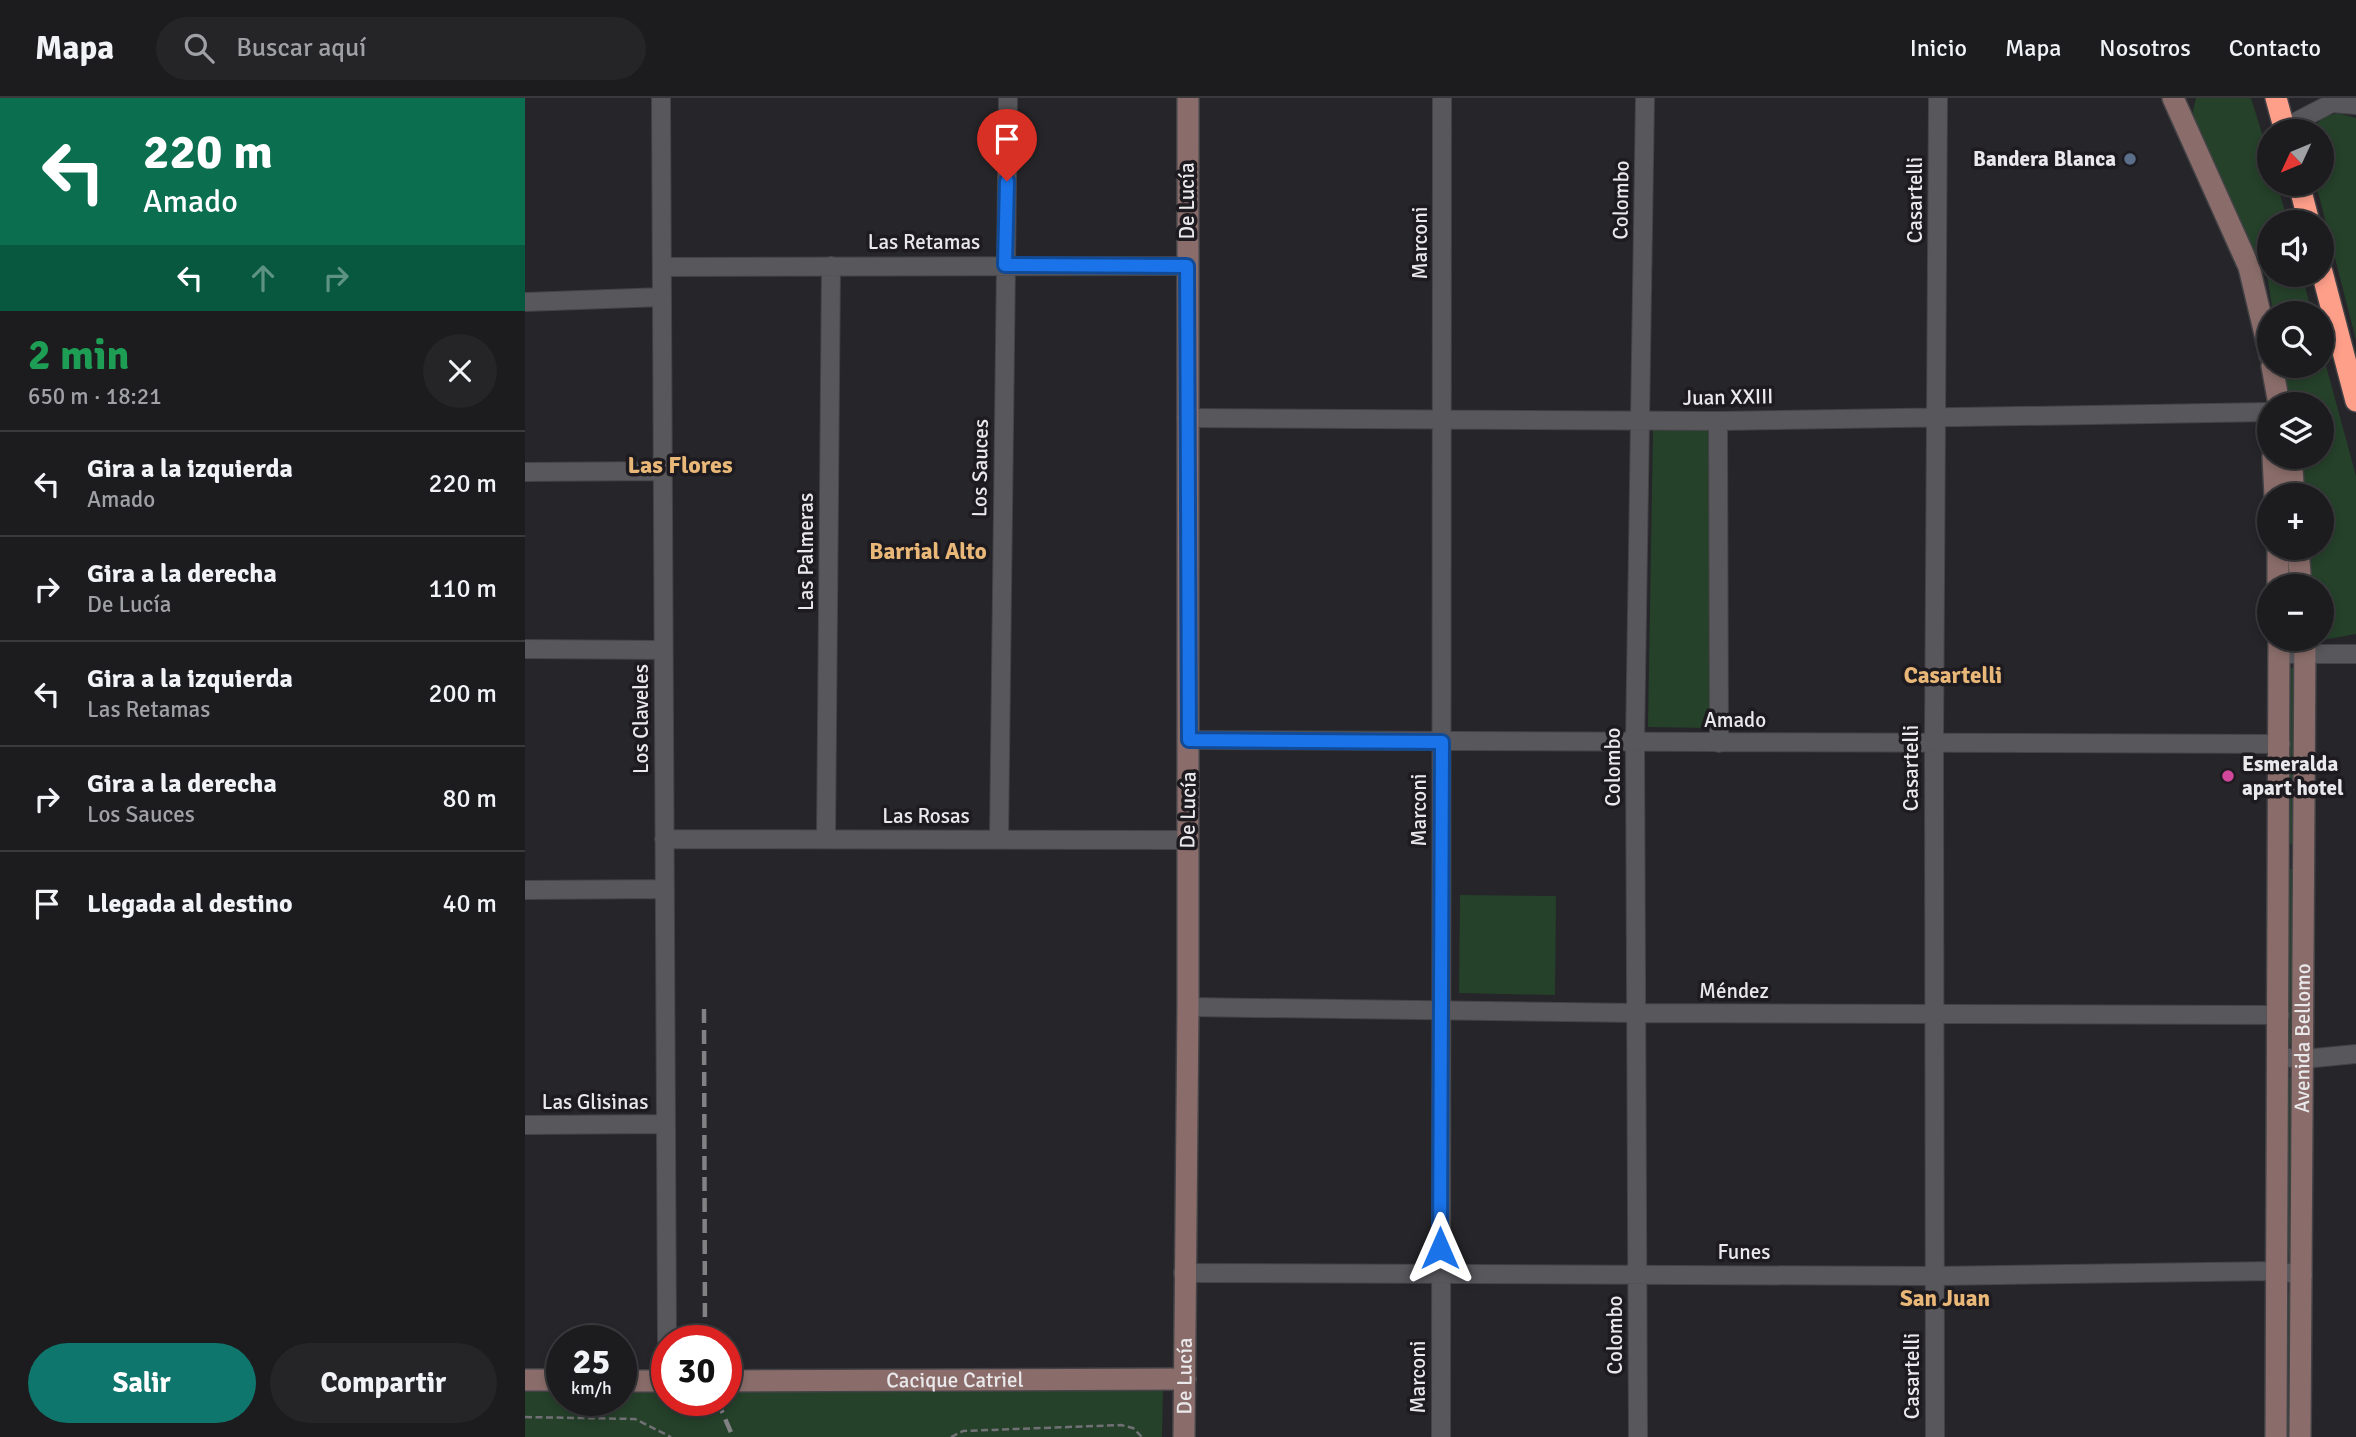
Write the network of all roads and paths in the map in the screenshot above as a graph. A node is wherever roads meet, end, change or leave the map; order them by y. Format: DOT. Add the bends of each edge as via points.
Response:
graph roads {
  1 [pos="661,98"];
  2 [pos="1008,98"];
  3 [pos="1188,98"];
  4 [pos="1442,98"];
  5 [pos="1645,98"];
  6 [pos="1938,98"];
  7 [pos="2173,98"];
  8 [pos="2276,98"];
  9 [pos="2356,105"];
  10 [pos="2282,119"];
  11 [pos="2304,119"];
  12 [pos="1005,265"];
  13 [pos="831,266"];
  14 [pos="1187,266"];
  15 [pos="662,267"];
  16 [pos="2326,287"];
  17 [pos="662,297"];
  18 [pos="2257,301"];
  19 [pos="525,302"];
  20 [pos="2356,401"];
  21 [pos="2257,412"];
  22 [pos="1936,415"];
  23 [pos="1186,418"];
  24 [pos="1443,419"];
  25 [pos="1639,421"];
  26 [pos="1718,421"];
  27 [pos="663,471"];
  28 [pos="525,472"];
  29 [pos="525,649"];
  30 [pos="663,650"];
  31 [pos="2279,651"];
  32 [pos="2306,651"];
  33 [pos="2334,651"];
  34 [pos="2356,654"];
  35 [pos="1189,740"];
  36 [pos="1442,742"];
  37 [pos="1934,742"];
  38 [pos="1635,743"];
  39 [pos="1720,743"];
  40 [pos="2281,744"];
  41 [pos="664,839"];
  42 [pos="826,839"];
  43 [pos="999,839"];
  44 [pos="1187,840"];
  45 [pos="2281,859"];
  46 [pos="2305,860"];
  47 [pos="665,889"];
  48 [pos="525,890"];
  49 [pos="1188,1007"];
  50 [pos="1442,1010"];
  51 [pos="1635,1013"];
  52 [pos="1935,1014"];
  53 [pos="2280,1014"];
  54 [pos="2356,1054"];
  55 [pos="2279,1057"];
  56 [pos="2304,1059"];
  57 [pos="666,1124"];
  58 [pos="525,1125"];
  59 [pos="2276,1271"];
  60 [pos="1183,1273"];
  61 [pos="1440,1274"];
  62 [pos="1637,1274"];
  63 [pos="2303,1275"];
  64 [pos="1936,1276"];
  65 [pos="667,1325"];
  66 [pos="1185,1379"];
  67 [pos="525,1380"];
  68 [pos="546,1380"];
  69 [pos="742,1381"];
  70 [pos="525,1417"];
  71 [pos="671,1437"];
  72 [pos="951,1437"];
  73 [pos="1142,1437"];
  74 [pos="1184,1437"];
  75 [pos="1441,1437"];
  76 [pos="1638,1437"];
  77 [pos="1935,1437"];
  78 [pos="2276,1437"];
  79 [pos="2300,1437"];
  1 -- 15 [label="street, Los Claveles"];
  2 -- 12 [label="street, Los Sauces"];
  3 -- 14 [label="street, De Lucía"];
  4 -- 24 [label="street, Marconi"];
  5 -- 25 [label="street, Colombo"];
  6 -- 22 [label="street, Casartelli"];
  7 -- 18 [label="street" via="2249,267"];
  8 -- 10 [label="highway"];
  9 -- 11 [label="street" via="2332,103"];
  12 -- 13 [label="street, Las Retamas"];
  12 -- 14 [label="street, Las Retamas"];
  12 -- 43 [label="street, Los Sauces"];
  13 -- 15 [label="street, Las Retamas"];
  13 -- 42 [label="street, Las Palmeras"];
  14 -- 23 [label="street, De Lucía"];
  15 -- 17 [label="street, Los Claveles"];
  16 -- 20 [label="highway"];
  17 -- 19 [label="street"];
  17 -- 27 [label="street, Los Claveles"];
  21 -- 22 [label="street, Juan XXIII"];
  22 -- 26 [label="street, Juan XXIII"];
  22 -- 37 [label="street, Casartelli"];
  23 -- 24 [label="street, Juan XXIII"];
  23 -- 35 [label="street, De Lucía"];
  24 -- 25 [label="street, Juan XXIII"];
  24 -- 36 [label="street, Marconi"];
  25 -- 26 [label="street, Juan XXIII"];
  25 -- 38 [label="street, Colombo"];
  26 -- 39 [label="street"];
  27 -- 28 [label="street"];
  27 -- 30 [label="street, Los Claveles"];
  29 -- 30 [label="street"];
  30 -- 41 [label="street, Los Claveles"];
  31 -- 40 [label="street, Avenida Bellomo"];
  32 -- 46 [label="street, Avenida Bellomo"];
  33 -- 34 [label="street"];
  35 -- 36 [label="street, Amado"];
  35 -- 44 [label="street, De Lucía"];
  36 -- 38 [label="street, Amado"];
  36 -- 50 [label="street, Marconi"];
  37 -- 39 [label="street, Amado"];
  37 -- 40 [label="street, Amado"];
  37 -- 52 [label="street, Casartelli"];
  38 -- 39 [label="street, Amado"];
  38 -- 51 [label="street, Colombo"];
  40 -- 45 [label="street, Avenida Bellomo"];
  41 -- 42 [label="street, Las Rosas"];
  41 -- 47 [label="street, Los Claveles"];
  42 -- 43 [label="street, Las Rosas"];
  43 -- 44 [label="street, Las Rosas"];
  44 -- 49 [label="street, De Lucía"];
  45 -- 46 [label="street"];
  45 -- 53 [label="street, Avenida Bellomo"];
  46 -- 56 [label="street, Avenida Bellomo"];
  47 -- 48 [label="street"];
  47 -- 57 [label="street, Los Claveles"];
  49 -- 50 [label="street, Méndez"];
  49 -- 60 [label="street, De Lucía"];
  50 -- 51 [label="street, Méndez"];
  50 -- 61 [label="street, Marconi"];
  51 -- 52 [label="street, Méndez"];
  51 -- 62 [label="street, Colombo"];
  52 -- 53 [label="street, Méndez"];
  52 -- 64 [label="street, Casartelli"];
  53 -- 55 [label="street, Avenida Bellomo"];
  54 -- 56 [label="street"];
  55 -- 56 [label="street"];
  55 -- 59 [label="street, Avenida Bellomo"];
  56 -- 63 [label="street, Avenida Bellomo"];
  57 -- 58 [label="street, Las Glisinas"];
  57 -- 65 [label="street, Los Claveles"];
  59 -- 63 [label="street, Funes"];
  59 -- 64 [label="street, Funes"];
  59 -- 78 [label="street, Avenida Bellomo"];
  60 -- 61 [label="street, Funes"];
  60 -- 66 [label="street, De Lucía"];
  61 -- 62 [label="street, Funes"];
  61 -- 75 [label="street, Marconi"];
  62 -- 64 [label="street, Funes"];
  62 -- 76 [label="street, Colombo"];
  63 -- 79 [label="street, Avenida Bellomo"];
  64 -- 77 [label="street, Casartelli"];
  66 -- 69 [label="street, Cacique Catriel"];
  66 -- 74 [label="street, De Lucía"];
  67 -- 68 [label="street"];
  70 -- 71 [label="path" via="635,1419"];
  72 -- 73 [label="path" via="963,1431 1121,1425"];
}
